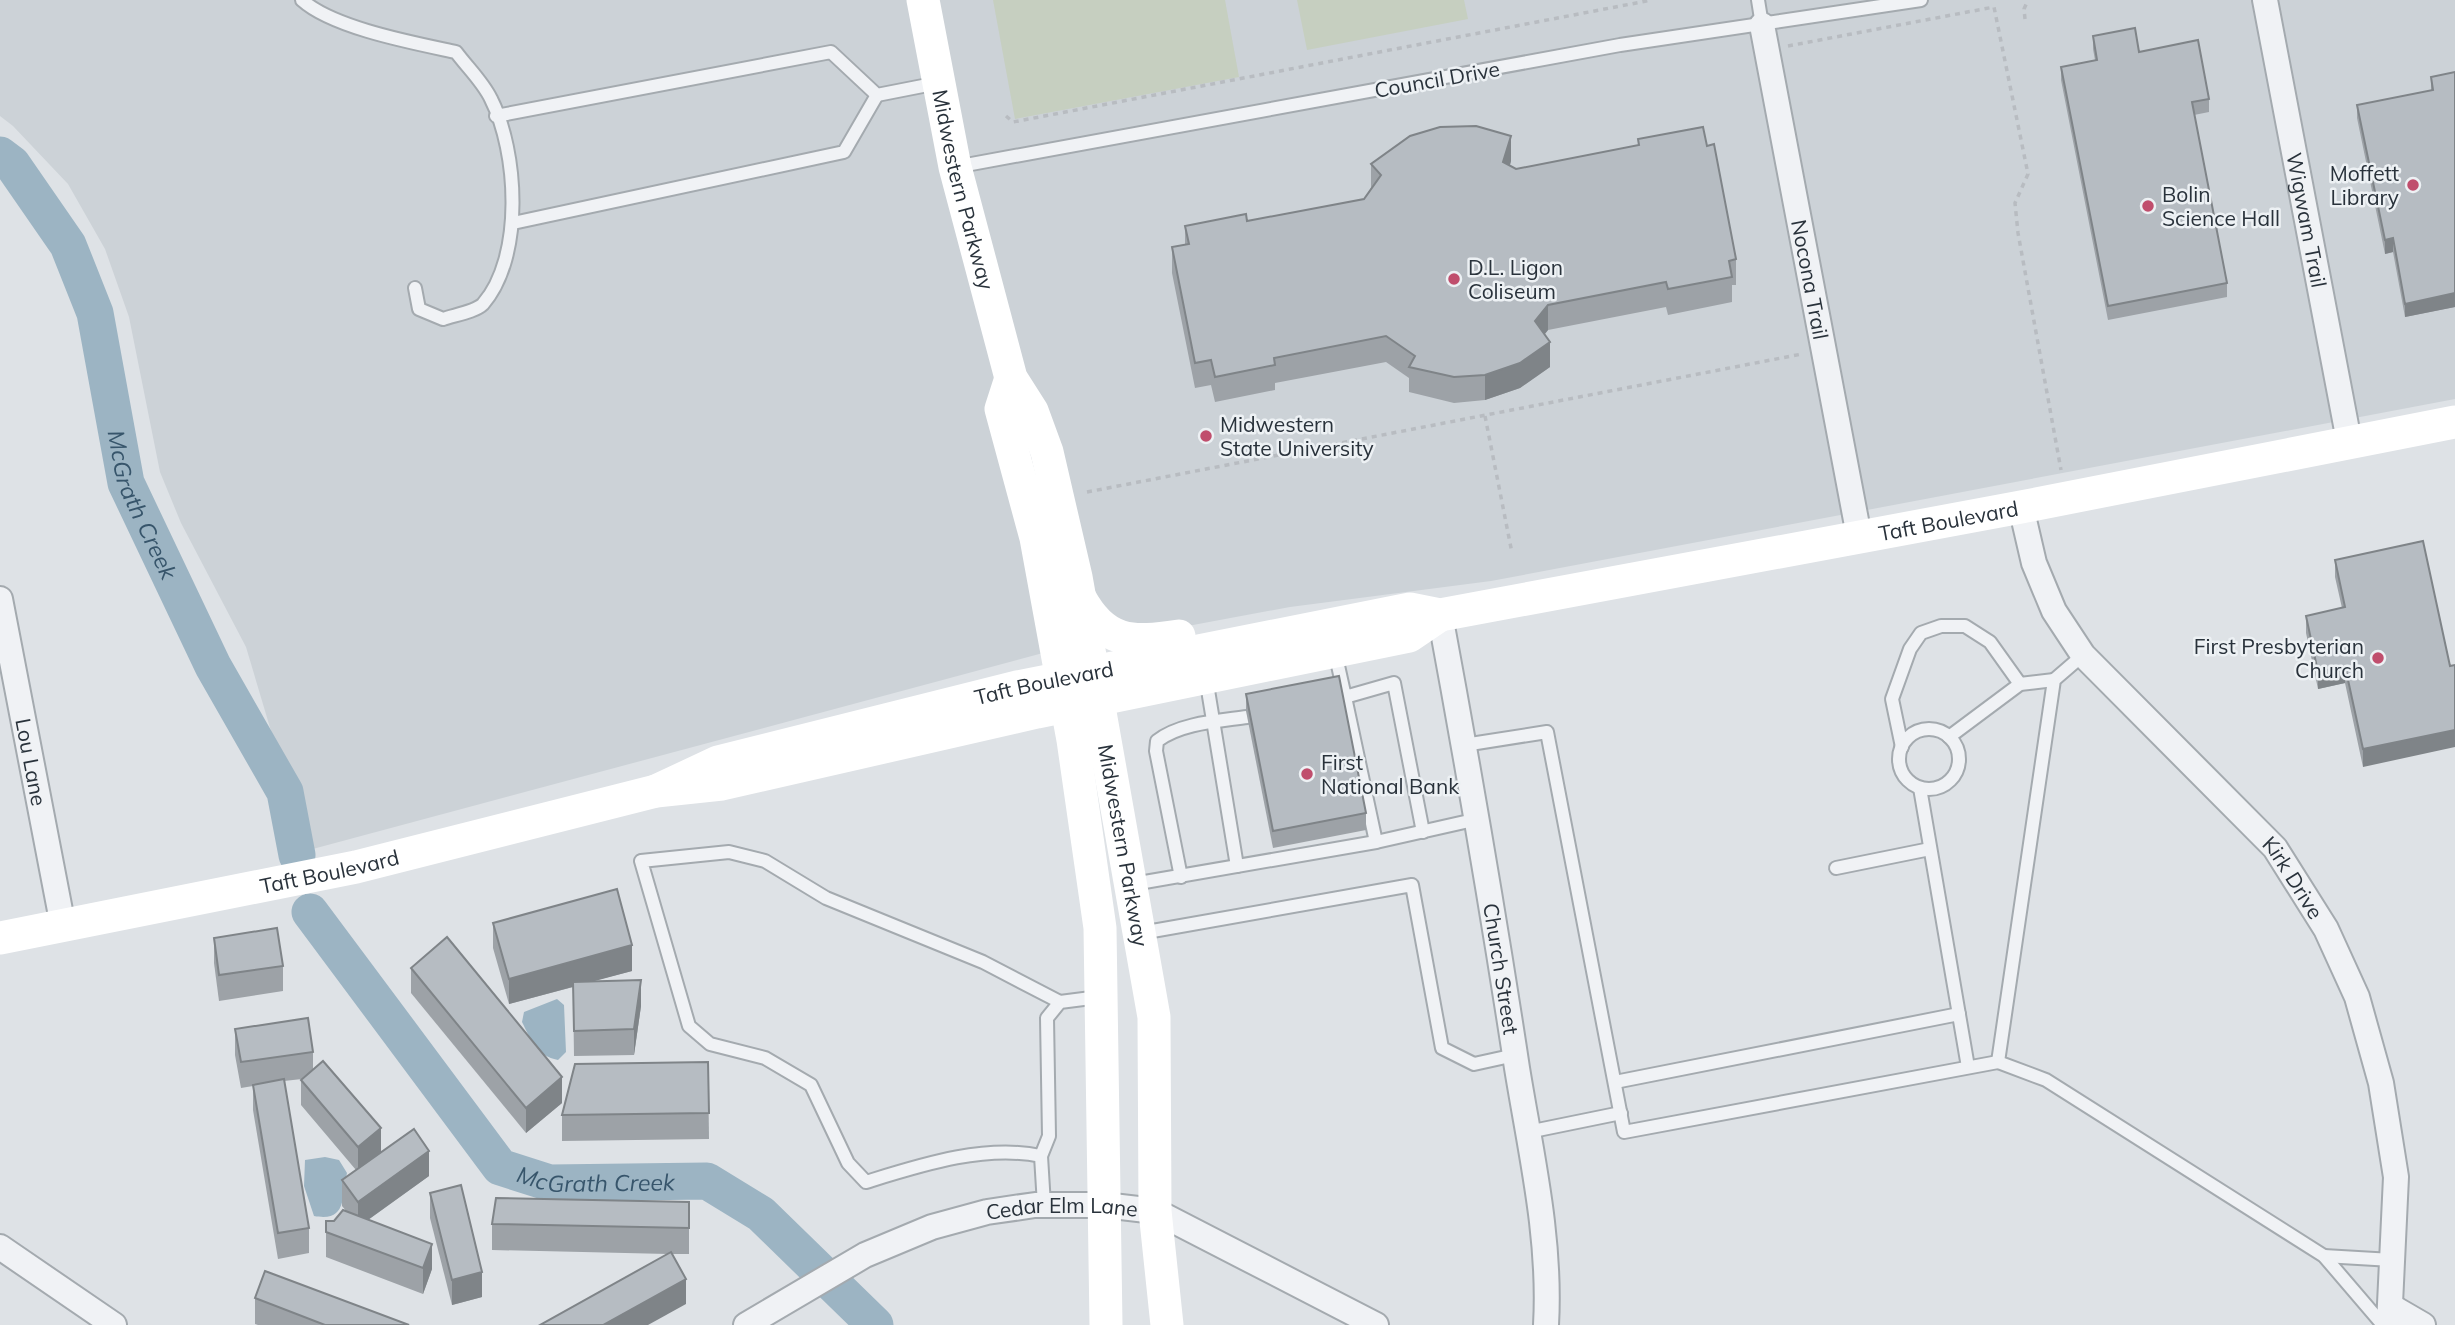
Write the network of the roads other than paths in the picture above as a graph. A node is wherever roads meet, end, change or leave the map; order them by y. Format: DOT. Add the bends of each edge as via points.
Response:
graph roads {
  1 [pos="302,0"];
  2 [pos="923,0"];
  3 [pos="1758,0"];
  4 [pos="1921,0"];
  5 [pos="2265,0"];
  6 [pos="1762,25"];
  7 [pos="938,83"];
  8 [pos="877,95"];
  9 [pos="496,116"];
  10 [pos="955,167"];
  11 [pos="513,223"];
  12 [pos="415,288"];
  13 [pos="1011,378"];
  14 [pos="2455,422"];
  15 [pos="2349,441"];
  16 [pos="2021,507"];
  17 [pos="1859,536"];
  18 [pos="1080,597"];
  19 [pos="0,599"];
  20 [pos="1376,615"];
  21 [pos="1440,615"];
  22 [pos="1335,652"];
  23 [pos="2083,655"];
  24 [pos="1206,678"];
  25 [pos="2054,680"];
  26 [pos="2020,684"];
  27 [pos="1080,689"];
  28 [pos="1343,698"];
  29 [pos="1247,717"];
  30 [pos="1213,721"];
  31 [pos="1950,737"];
  32 [pos="1464,745"];
  33 [pos="1902,747"];
  34 [pos="1920,788"];
  35 [pos="1478,819"];
  36 [pos="1423,832"];
  37 [pos="1376,842"];
  38 [pos="1930,849"];
  39 [pos="1237,866"];
  40 [pos="1836,868"];
  41 [pos="1181,877"];
  42 [pos="1130,885"];
  43 [pos="63,926"];
  44 [pos="1138,934"];
  45 [pos="0,938"];
  46 [pos="1101,997"];
  47 [pos="1060,1002"];
  48 [pos="1959,1014"];
  49 [pos="1516,1055"];
  50 [pos="1998,1062"];
  51 [pos="1968,1068"];
  52 [pos="1615,1082"];
  53 [pos="1621,1113"];
  54 [pos="1528,1132"];
  55 [pos="1041,1156"];
  56 [pos="1044,1205"];
  57 [pos="1104,1205"];
  58 [pos="1155,1211"];
  59 [pos="0,1247"];
  60 [pos="2324,1256"];
  61 [pos="2392,1260"];
  62 [pos="2388,1319"];
  63 [pos="114,1325"];
  64 [pos="746,1325"];
  65 [pos="1106,1325"];
  66 [pos="1167,1325"];
  67 [pos="1376,1325"];
  68 [pos="1546,1325"];
  69 [pos="2423,1325"];
  1 -- 9 [label="lane" via="315,11 404,41 456,52 491,99"];
  2 -- 7 [label="street, Midwestern Parkway"];
  3 -- 6 [label="lane"];
  4 -- 6 [label="lane, Council Drive"];
  5 -- 15 [label="street, Wigwam Trail"];
  6 -- 10 [label="lane, Council Drive" via="1620,46"];
  6 -- 17 [label="street, Nocona Trail"];
  7 -- 8 [label="lane"];
  7 -- 10 [label="street, Midwestern Parkway"];
  8 -- 9 [label="lane" via="831,52"];
  8 -- 11 [label="lane" via="844,152"];
  9 -- 11 [label="lane" via="512,169"];
  10 -- 13 [label="street, Midwestern Parkway"];
  11 -- 12 [label="lane" via="498,281 481,306 443,319 419,309"];
  13 -- 18 [label="street, Midwestern Parkway" via="1032,411 1047,452"];
  13 -- 27 [label="street, Midwestern Parkway" via="1001,409"];
  14 -- 15 [label="street, Taft Boulevard"];
  15 -- 16 [label="street, Taft Boulevard"];
  16 -- 17 [label="street, Taft Boulevard"];
  16 -- 23 [label="street, Kirk Drive" via="2054,611"];
  17 -- 21 [label="street, Taft Boulevard"];
  18 -- 20 [label="street" via="1102,628 1139,641"];
  18 -- 27 [label="street, Midwestern Parkway"];
  19 -- 43 [label="street, Lou Lane"];
  20 -- 21 [label="street, Taft Boulevard" via="1410,609"];
  20 -- 27 [label="street, Taft Boulevard"];
  21 -- 22 [label="street, Taft Boulevard" via="1409,636"];
  21 -- 32 [label="street, Church Street"];
  22 -- 24 [label="street, Taft Boulevard"];
  22 -- 28 [label="lane"];
  23 -- 25 [label="lane"];
  23 -- 61 [label="street, Kirk Drive" via="2275,848 2326,929 2357,997 2381,1083 2396,1177"];
  24 -- 27 [label="street, Taft Boulevard"];
  24 -- 30 [label="lane"];
  25 -- 26 [label="lane"];
  25 -- 50 [label="lane"];
  26 -- 31 [label="lane"];
  26 -- 33 [label="lane" via="1990,642 1965,626 1941,626 1921,633 1910,649 1892,699"];
  27 -- 42 [label="street, Midwestern Parkway"];
  27 -- 43 [label="street, Taft Boulevard" via="718,762 656,791 356,867"];
  27 -- 46 [label="street, Midwestern Parkway" via="1100,928"];
  28 -- 36 [label="lane" via="1394,683"];
  28 -- 37 [label="lane"];
  29 -- 30 [label="lane"];
  30 -- 39 [label="lane"];
  30 -- 41 [label="lane" via="1157,741"];
  31 -- 33 [label="lane" via="1923,730"];
  31 -- 34 [label="lane" via="1959,753 1955,774 1940,787"];
  32 -- 35 [label="street, Church Street"];
  32 -- 52 [label="lane" via="1547,732"];
  33 -- 34 [label="lane" via="1900,766"];
  34 -- 38 [label="lane"];
  35 -- 36 [label="lane"];
  35 -- 49 [label="street, Church Street"];
  36 -- 37 [label="lane"];
  37 -- 39 [label="lane"];
  38 -- 40 [label="lane"];
  38 -- 48 [label="lane"];
  39 -- 41 [label="lane"];
  41 -- 42 [label="lane"];
  42 -- 44 [label="street, Midwestern Parkway"];
  43 -- 45 [label="street, Taft Boulevard"];
  44 -- 49 [label="lane" via="1412,884 1442,1048 1474,1064"];
  44 -- 58 [label="street, Midwestern Parkway" via="1154,1017"];
  46 -- 47 [label="lane"];
  46 -- 57 [label="street, Midwestern Parkway"];
  47 -- 55 [label="lane" via="1047,1018 1049,1136"];
  47 -- 55 [label="lane" via="983,962 826,898 765,860 729,852 640,861 690,1026 710,1044 765,1058 811,1085 848,1163 866,1182 915,1167 1012,1149"];
  48 -- 51 [label="lane"];
  48 -- 52 [label="lane"];
  49 -- 54 [label="street, Church Street"];
  50 -- 51 [label="lane"];
  50 -- 60 [label="lane" via="2046,1080"];
  51 -- 53 [label="lane" via="1625,1132"];
  52 -- 53 [label="lane"];
  53 -- 54 [label="lane"];
  54 -- 68 [label="street, Church Street" via="1542,1212"];
  55 -- 56 [label="lane"];
  56 -- 57 [label="street, Cedar Elm Lane"];
  56 -- 64 [label="street, Cedar Elm Lane" via="987,1212 932,1227 844,1267"];
  57 -- 58 [label="street, Cedar Elm Lane"];
  57 -- 65 [label="street, Midwestern Parkway"];
  58 -- 66 [label="street, Midwestern Parkway"];
  58 -- 67 [label="street, Cedar Elm Lane"];
  59 -- 63 [label="street"];
  60 -- 61 [label="lane"];
  60 -- 62 [label="lane"];
  61 -- 62 [label="street, Kirk Drive"];
  62 -- 69 [label="street"];
}
